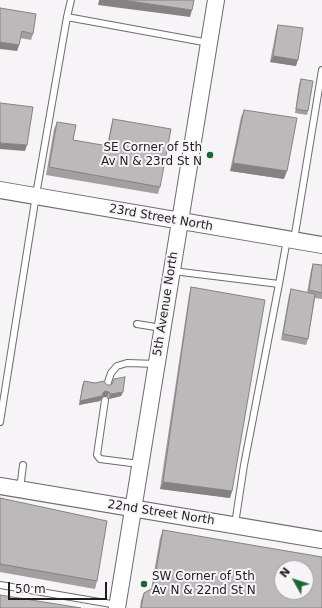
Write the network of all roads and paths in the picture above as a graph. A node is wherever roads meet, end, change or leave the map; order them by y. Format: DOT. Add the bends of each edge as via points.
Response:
graph roads {
  1 [pos="71,0"];
  2 [pos="216,0"];
  3 [pos="67,17"];
  4 [pos="209,43"];
  5 [pos="322,70"];
  6 [pos="0,190"];
  7 [pos="36,195"];
  8 [pos="180,221"];
  9 [pos="291,240"];
  10 [pos="322,245"];
  11 [pos="172,271"];
  12 [pos="280,284"];
  13 [pos="137,324"];
  14 [pos="162,328"];
  15 [pos="157,364"];
  16 [pos="107,385"];
  17 [pos="105,400"];
  18 [pos="0,422"];
  19 [pos="23,465"];
  20 [pos="140,465"];
  21 [pos="0,486"];
  22 [pos="19,490"];
  23 [pos="133,508"];
  24 [pos="234,525"];
  25 [pos="322,540"];
  26 [pos="0,585"];
  27 [pos="117,606"];
  1 -- 3 [label="lane"];
  2 -- 4 [label="main road, 5th Avenue North"];
  3 -- 4 [label="lane"];
  3 -- 7 [label="lane"];
  4 -- 8 [label="main road, 5th Avenue North"];
  5 -- 9 [label="lane"];
  6 -- 7 [label="main road, 23rd Street North"];
  7 -- 8 [label="main road, 23rd Street North"];
  7 -- 18 [label="lane"];
  8 -- 9 [label="main road, 23rd Street North"];
  8 -- 11 [label="main road, 5th Avenue North"];
  9 -- 10 [label="main road, 23rd Street North"];
  9 -- 12 [label="lane"];
  11 -- 12 [label="lane"];
  11 -- 14 [label="main road, 5th Avenue North"];
  12 -- 24 [label="lane"];
  13 -- 14 [label="lane"];
  14 -- 15 [label="main road, 5th Avenue North"];
  15 -- 16 [label="lane" via="126,363 117,366 111,373"];
  15 -- 20 [label="main road, 5th Avenue North"];
  17 -- 20 [label="lane" via="96,455 100,459"];
  19 -- 22 [label="lane"];
  20 -- 23 [label="main road, 5th Avenue North"];
  21 -- 22 [label="main road, 22nd Street North"];
  22 -- 23 [label="main road, 22nd Street North"];
  23 -- 24 [label="main road, 22nd Street North"];
  23 -- 27 [label="main road, 5th Avenue North"];
  24 -- 25 [label="main road, 22nd Street North"];
  26 -- 27 [label="lane"];
}
